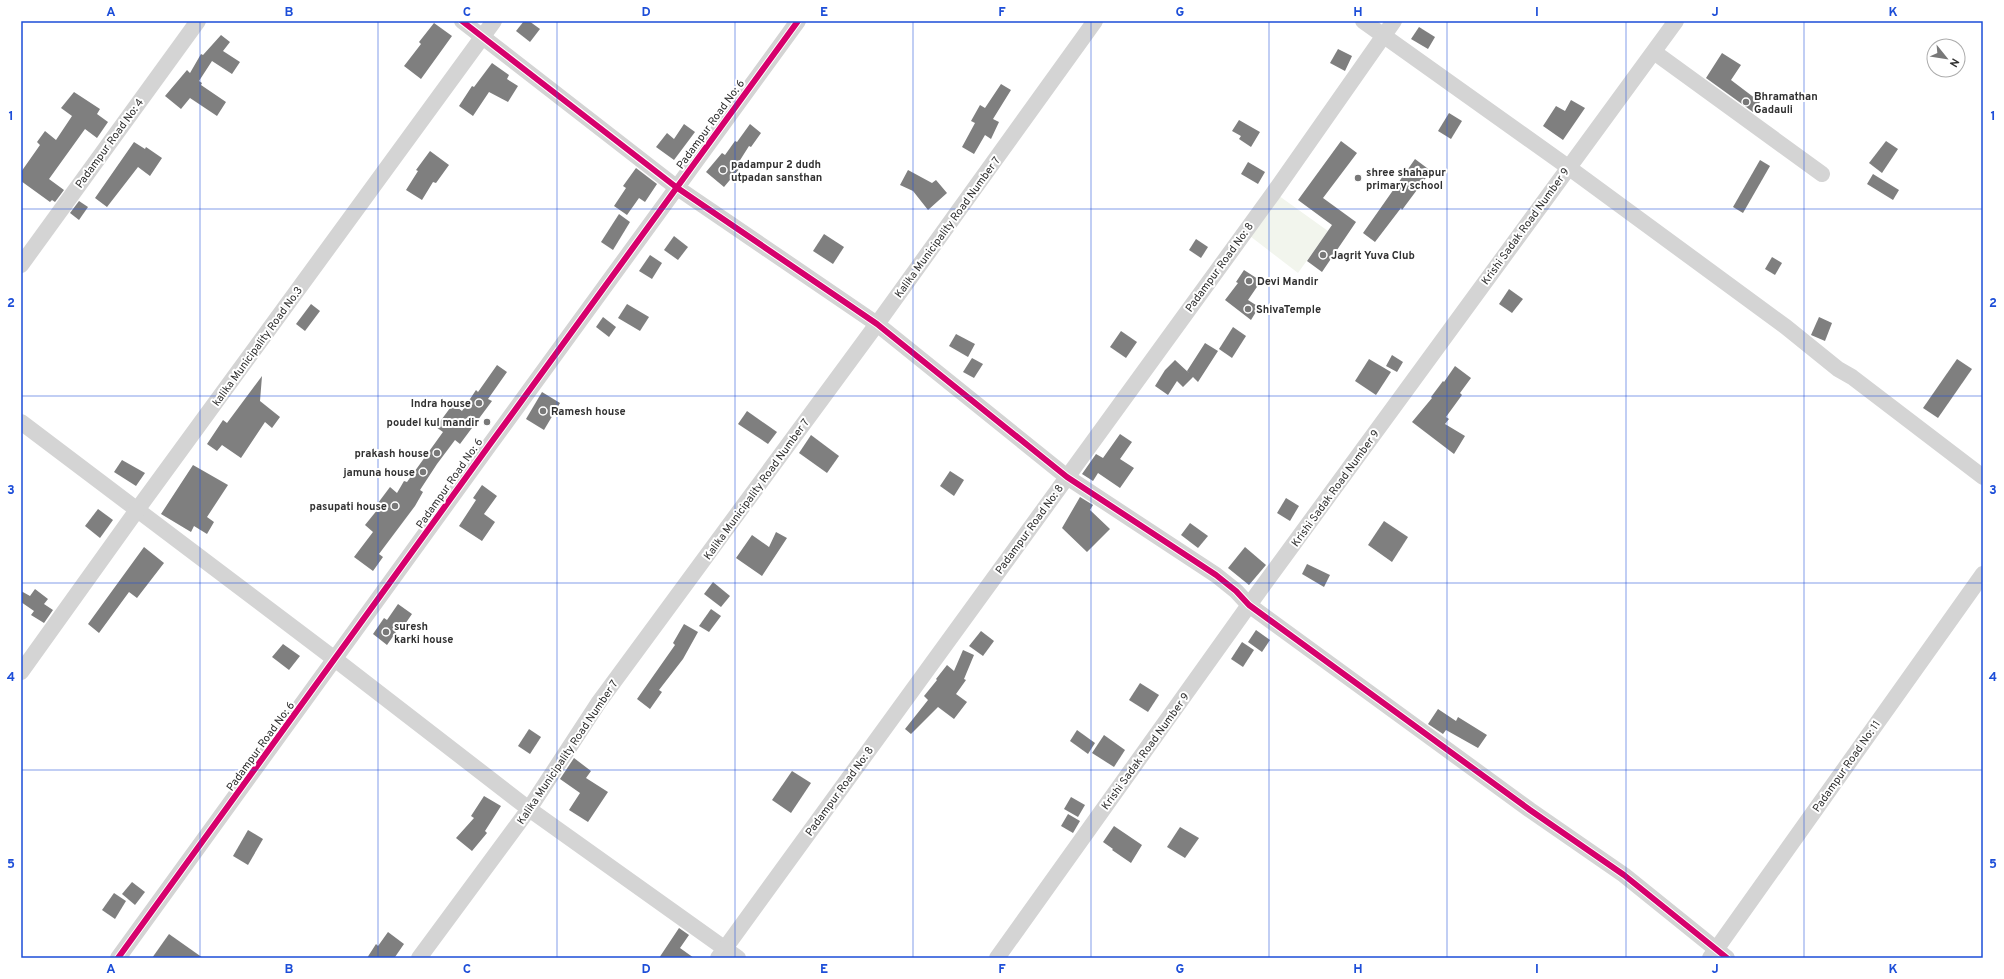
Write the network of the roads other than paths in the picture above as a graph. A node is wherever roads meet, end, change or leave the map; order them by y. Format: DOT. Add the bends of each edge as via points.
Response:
graph roads {
  1 [pos="198,21"];
  2 [pos="462,21"];
  3 [pos="494,21"];
  4 [pos="798,21"];
  5 [pos="1095,21"];
  6 [pos="1363,21"];
  7 [pos="1394,21"];
  8 [pos="1676,21"];
  9 [pos="483,36"];
  10 [pos="1383,37"];
  11 [pos="1654,52"];
  12 [pos="1568,167"];
  13 [pos="1822,174"];
  14 [pos="676,187"];
  15 [pos="21,266"];
  16 [pos="877,324"];
  17 [pos="21,422"];
  18 [pos="1983,477"];
  19 [pos="1067,478"];
  20 [pos="137,510"];
  21 [pos="1983,574"];
  22 [pos="1249,605"];
  23 [pos="336,660"];
  24 [pos="21,672"];
  25 [pos="529,810"];
  26 [pos="721,953"];
  27 [pos="1718,955"];
  28 [pos="118,958"];
  29 [pos="419,958"];
  30 [pos="738,958"];
  31 [pos="997,958"];
  1 -- 15 [label="street, Padampur Road No: 4"];
  2 -- 9 [label="street"];
  3 -- 9 [label="street, kalika Municipality Road No.3"];
  4 -- 14 [label="street, Padampur Road No: 6"];
  5 -- 16 [label="street, Kalika Municipality Road Number 7"];
  6 -- 10 [label="street"];
  7 -- 10 [label="street, Padampur Road No: 8"];
  8 -- 11 [label="street, Krishi Sadak Road Number 9"];
  9 -- 14 [label="street"];
  9 -- 20 [label="street, kalika Municipality Road No.3"];
  10 -- 12 [label="street"];
  10 -- 19 [label="street, Padampur Road No: 8"];
  11 -- 12 [label="street, Krishi Sadak Road Number 9"];
  11 -- 13 [label="street"];
  12 -- 18 [label="street"];
  12 -- 22 [label="street, Krishi Sadak Road Number 9"];
  14 -- 16 [label="street"];
  14 -- 23 [label="street, Padampur Road No: 6"];
  16 -- 19 [label="street"];
  16 -- 25 [label="street, Kalika Municipality Road Number 7" via="599,702"];
  17 -- 20 [label="street"];
  19 -- 22 [label="street" via="1216,575"];
  19 -- 26 [label="street, Padampur Road No: 8"];
  20 -- 23 [label="street"];
  20 -- 24 [label="street, kalika Municipality Road No.3"];
  21 -- 27 [label="street, Padampur Road No: 11"];
  22 -- 27 [label="street" via="1530,810 1624,875"];
  22 -- 31 [label="street, Krishi Sadak Road Number 9"];
  23 -- 25 [label="street"];
  23 -- 28 [label="street, Padampur Road No: 6"];
  25 -- 26 [label="street"];
  25 -- 29 [label="street, Kalika Municipality Road Number 7"];
  26 -- 30 [label="street"];
}
